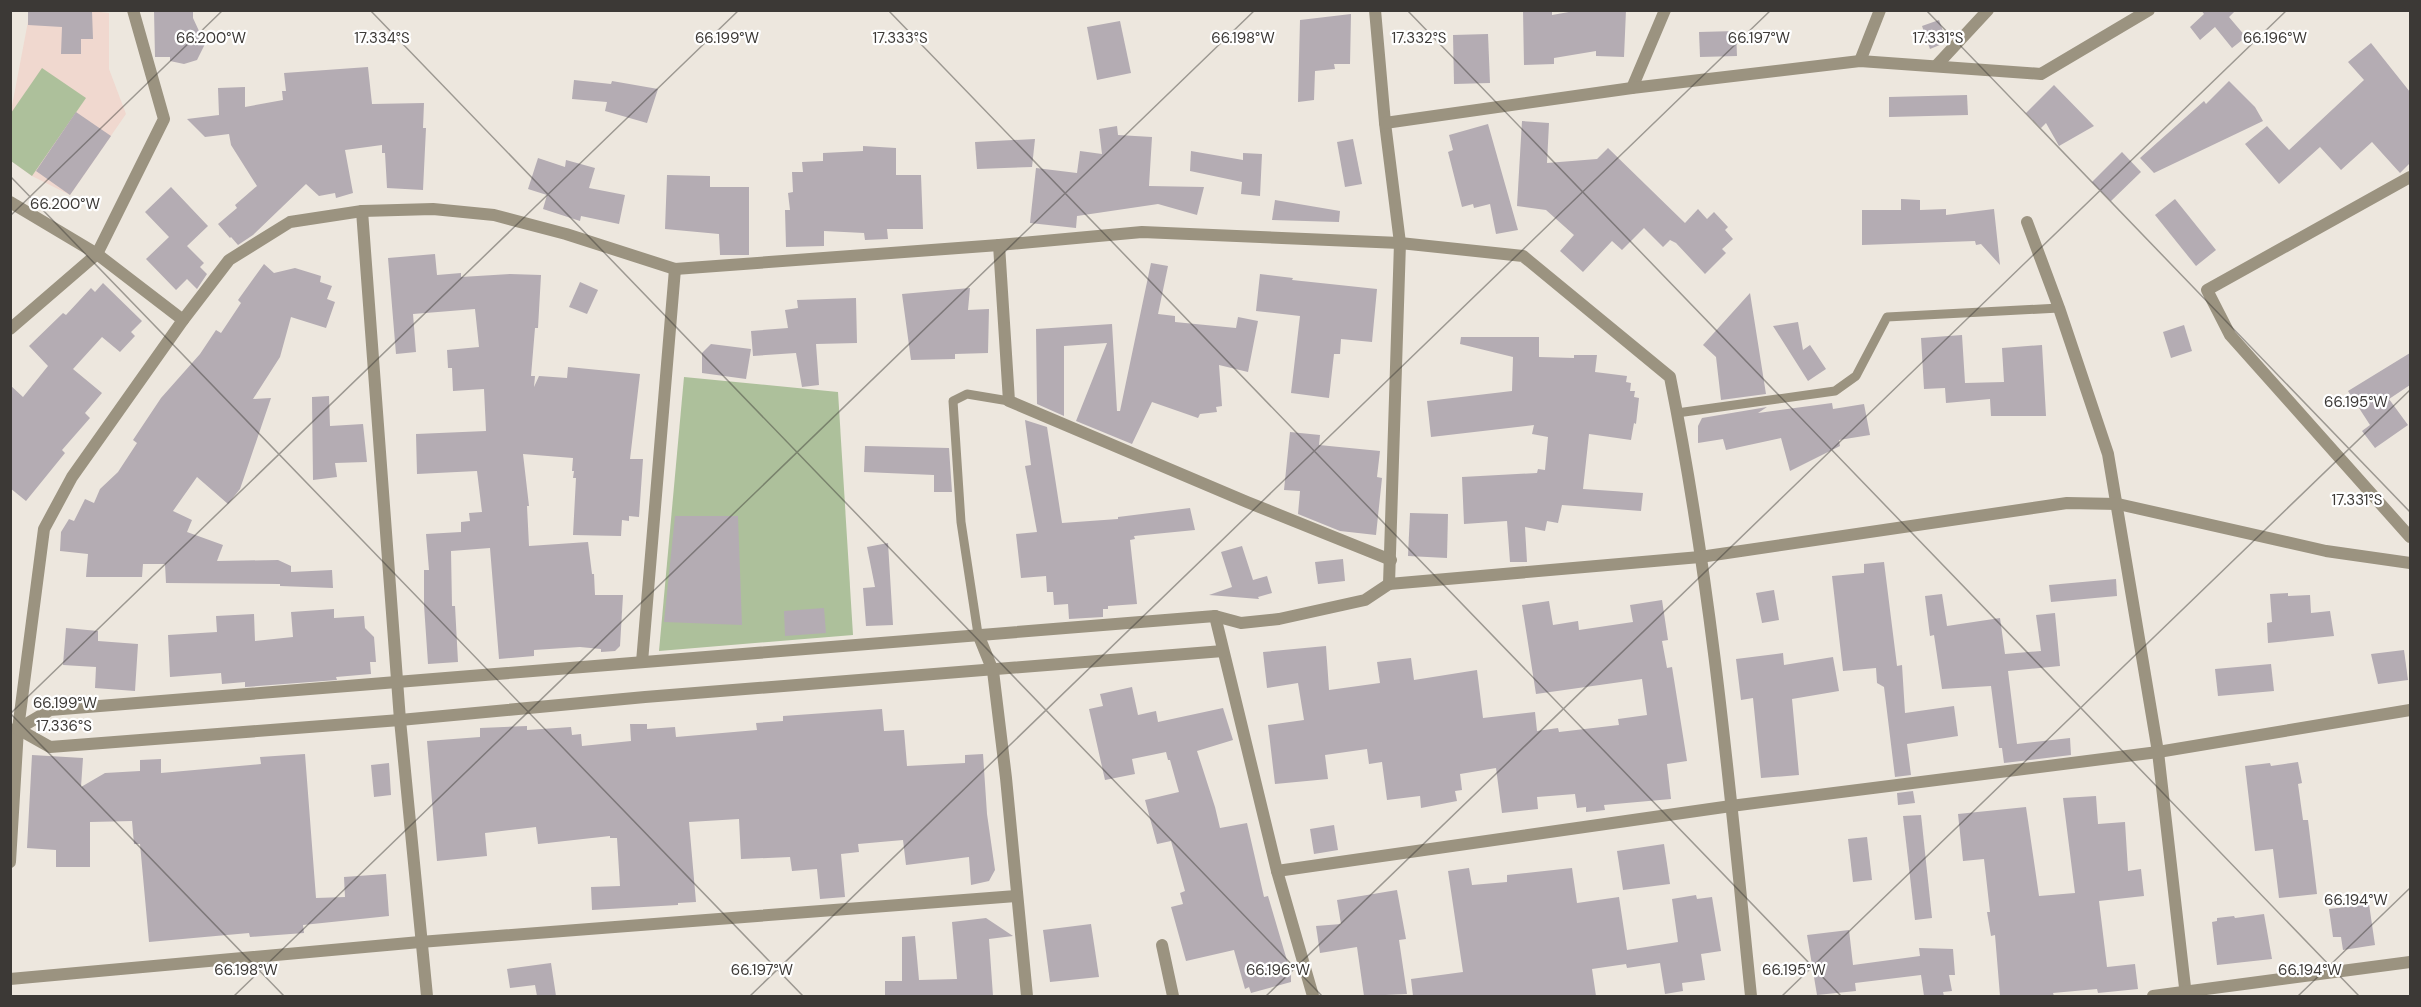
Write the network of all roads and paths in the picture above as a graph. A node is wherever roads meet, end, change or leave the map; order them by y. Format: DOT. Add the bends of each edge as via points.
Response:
graph roads {
  1 [pos="133,10"];
  2 [pos="1375,10"];
  3 [pos="1665,10"];
  4 [pos="1880,10"];
  5 [pos="1988,10"];
  6 [pos="2149,10"];
  7 [pos="1860,60"];
  8 [pos="1936,66"];
  9 [pos="1632,88"];
  10 [pos="1385,123"];
  11 [pos="2410,177"];
  12 [pos="10,202"];
  13 [pos="362,211"];
  14 [pos="2027,222"];
  15 [pos="1400,243"];
  16 [pos="999,245"];
  17 [pos="97,254"];
  18 [pos="675,269"];
  19 [pos="2059,308"];
  20 [pos="183,320"];
  21 [pos="10,330"];
  22 [pos="1009,401"];
  23 [pos="1677,413"];
  24 [pos="2118,504"];
  25 [pos="2410,537"];
  26 [pos="1700,557"];
  27 [pos="1391,560"];
  28 [pos="2410,563"];
  29 [pos="1389,584"];
  30 [pos="1215,616"];
  31 [pos="978,634"];
  32 [pos="1223,651"];
  33 [pos="642,662"];
  34 [pos="993,671"];
  35 [pos="398,685"];
  36 [pos="2410,710"];
  37 [pos="400,720"];
  38 [pos="14,729"];
  39 [pos="2158,752"];
  40 [pos="1731,806"];
  41 [pos="10,862"];
  42 [pos="1277,871"];
  43 [pos="1016,896"];
  44 [pos="420,942"];
  45 [pos="1162,945"];
  46 [pos="2410,962"];
  47 [pos="10,979"];
  48 [pos="2186,994"];
  49 [pos="427,996"];
  50 [pos="1027,996"];
  51 [pos="1173,996"];
  52 [pos="1313,996"];
  53 [pos="1751,996"];
  54 [pos="2152,996"];
  1 -- 17 [label="street" via="164,119"];
  2 -- 10 [label="street"];
  3 -- 9 [label="street"];
  4 -- 7 [label="street"];
  5 -- 8 [label="street"];
  6 -- 8 [label="street" via="2041,74"];
  7 -- 8 [label="street"];
  7 -- 9 [label="street"];
  9 -- 10 [label="street"];
  10 -- 15 [label="street"];
  11 -- 25 [label="street" via="2207,290 2230,334"];
  12 -- 17 [label="street"];
  13 -- 18 [label="street" via="433,209 494,215"];
  13 -- 20 [label="street" via="290,222 229,260"];
  13 -- 35 [label="street"];
  14 -- 19 [label="street"];
  15 -- 16 [label="street" via="1142,232"];
  15 -- 23 [label="street" via="1523,256 1670,377"];
  15 -- 27 [label="street"];
  16 -- 18 [label="street"];
  16 -- 22 [label="street"];
  17 -- 20 [label="street"];
  17 -- 21 [label="street"];
  18 -- 33 [label="street"];
  19 -- 23 [label="lane" via="1887,317 1856,376 1835,391"];
  19 -- 24 [label="street" via="2108,454"];
  20 -- 38 [label="street" via="72,477 44,529"];
  22 -- 27 [label="street"];
  22 -- 31 [label="lane" via="967,394 953,401 962,522"];
  23 -- 26 [label="street"];
  24 -- 26 [label="street" via="2067,502"];
  24 -- 28 [label="street" via="2326,551"];
  24 -- 39 [label="street"];
  26 -- 29 [label="street"];
  26 -- 40 [label="street"];
  27 -- 29 [label="street"];
  29 -- 30 [label="street" via="1365,600 1279,620 1241,623"];
  30 -- 31 [label="street"];
  30 -- 32 [label="street"];
  31 -- 33 [label="street"];
  31 -- 34 [label="street"];
  32 -- 34 [label="street"];
  32 -- 42 [label="street"];
  33 -- 35 [label="street"];
  34 -- 37 [label="street"];
  34 -- 43 [label="street"];
  35 -- 37 [label="street"];
  35 -- 38 [label="street" via="50,710"];
  36 -- 39 [label="street"];
  37 -- 38 [label="street" via="50,747"];
  37 -- 44 [label="street"];
  38 -- 41 [label="street"];
  39 -- 40 [label="street"];
  39 -- 48 [label="street"];
  40 -- 42 [label="street"];
  40 -- 53 [label="street"];
  42 -- 52 [label="street"];
  43 -- 44 [label="street"];
  43 -- 50 [label="street"];
  44 -- 47 [label="street"];
  44 -- 49 [label="street"];
  45 -- 51 [label="street"];
  46 -- 48 [label="street"];
  48 -- 54 [label="street"];
}
